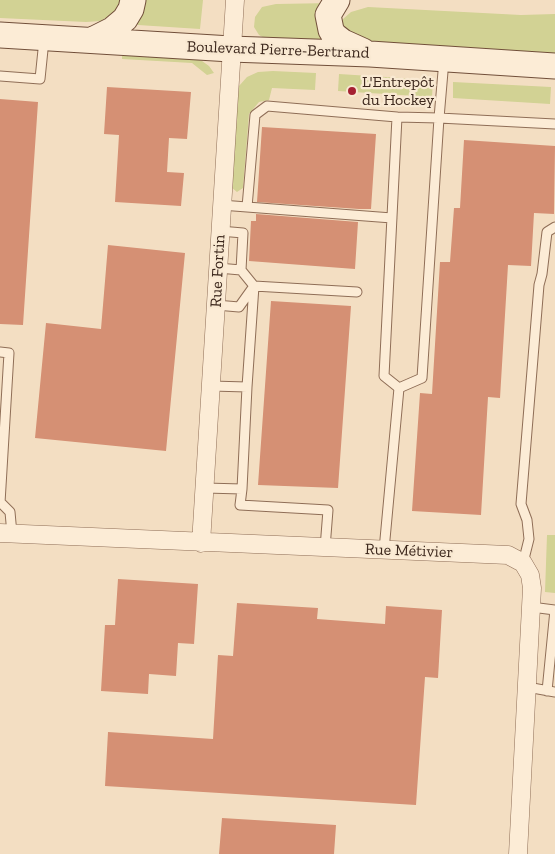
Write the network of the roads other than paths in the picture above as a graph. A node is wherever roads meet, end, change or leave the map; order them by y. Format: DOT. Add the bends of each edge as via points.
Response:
graph roads {
  1 [pos="132,0"];
  2 [pos="235,0"];
  3 [pos="337,0"];
  4 [pos="0,35"];
  5 [pos="44,38"];
  6 [pos="92,40"];
  7 [pos="230,49"];
  8 [pos="370,54"];
  9 [pos="445,58"];
  10 [pos="555,66"];
  11 [pos="0,76"];
  12 [pos="397,117"];
  13 [pos="439,118"];
  14 [pos="555,124"];
  15 [pos="221,205"];
  16 [pos="247,207"];
  17 [pos="392,218"];
  18 [pos="555,227"];
  19 [pos="220,231"];
  20 [pos="218,268"];
  21 [pos="241,270"];
  22 [pos="254,286"];
  23 [pos="357,292"];
  24 [pos="216,305"];
  25 [pos="0,352"];
  26 [pos="211,386"];
  27 [pos="247,387"];
  28 [pos="399,388"];
  29 [pos="205,488"];
  30 [pos="242,488"];
  31 [pos="0,503"];
  32 [pos="6,533"];
  33 [pos="201,543"];
  34 [pos="325,548"];
  35 [pos="384,550"];
  36 [pos="523,563"];
  37 [pos="531,607"];
  38 [pos="555,610"];
  39 [pos="527,687"];
  40 [pos="551,692"];
  41 [pos="518,854"];
  1 -- 6 [label="main road" via="125,19"];
  2 -- 7 [label="street, Rue Fortin"];
  3 -- 8 [label="main road" via="327,17 332,34"];
  4 -- 5 [label="main road, Boulevard Pierre-Bertrand"];
  5 -- 6 [label="main road, Boulevard Pierre-Bertrand"];
  5 -- 11 [label="lane" via="40,79"];
  6 -- 7 [label="main road, Boulevard Pierre-Bertrand"];
  7 -- 8 [label="main road, Boulevard Pierre-Bertrand"];
  7 -- 15 [label="street, Rue Fortin"];
  8 -- 9 [label="main road, Boulevard Pierre-Bertrand"];
  9 -- 10 [label="main road, Boulevard Pierre-Bertrand"];
  9 -- 13 [label="lane"];
  12 -- 13 [label="lane"];
  12 -- 16 [label="lane" via="267,106 255,115"];
  12 -- 17 [label="lane"];
  13 -- 14 [label="lane"];
  13 -- 28 [label="lane" via="422,378"];
  15 -- 16 [label="lane"];
  15 -- 19 [label="street, Rue Fortin"];
  16 -- 17 [label="lane"];
  17 -- 28 [label="lane" via="384,376"];
  18 -- 36 [label="lane" via="547,232 539,285 521,504 529,539"];
  19 -- 20 [label="street, Rue Fortin"];
  19 -- 21 [label="lane" via="243,233"];
  20 -- 21 [label="lane"];
  20 -- 24 [label="street, Rue Fortin"];
  21 -- 22 [label="lane"];
  22 -- 23 [label="lane"];
  22 -- 24 [label="lane" via="239,307"];
  22 -- 27 [label="lane"];
  24 -- 26 [label="street, Rue Fortin"];
  25 -- 31 [label="lane" via="9,353"];
  26 -- 27 [label="lane"];
  26 -- 29 [label="street, Rue Fortin"];
  27 -- 30 [label="lane"];
  28 -- 35 [label="lane"];
  29 -- 30 [label="lane"];
  29 -- 33 [label="street, Rue Fortin"];
  30 -- 34 [label="lane" via="240,505 328,510"];
  31 -- 32 [label="lane" via="10,512"];
  32 -- 33 [label="street, Rue Métivier"];
  33 -- 34 [label="street, Rue Métivier"];
  34 -- 35 [label="street, Rue Métivier"];
  35 -- 36 [label="street, Rue Métivier" via="508,555"];
  36 -- 37 [label="street" via="530,575"];
  37 -- 38 [label="lane"];
  37 -- 39 [label="street"];
  38 -- 40 [label="lane"];
  39 -- 40 [label="lane"];
  39 -- 41 [label="street"];
}
